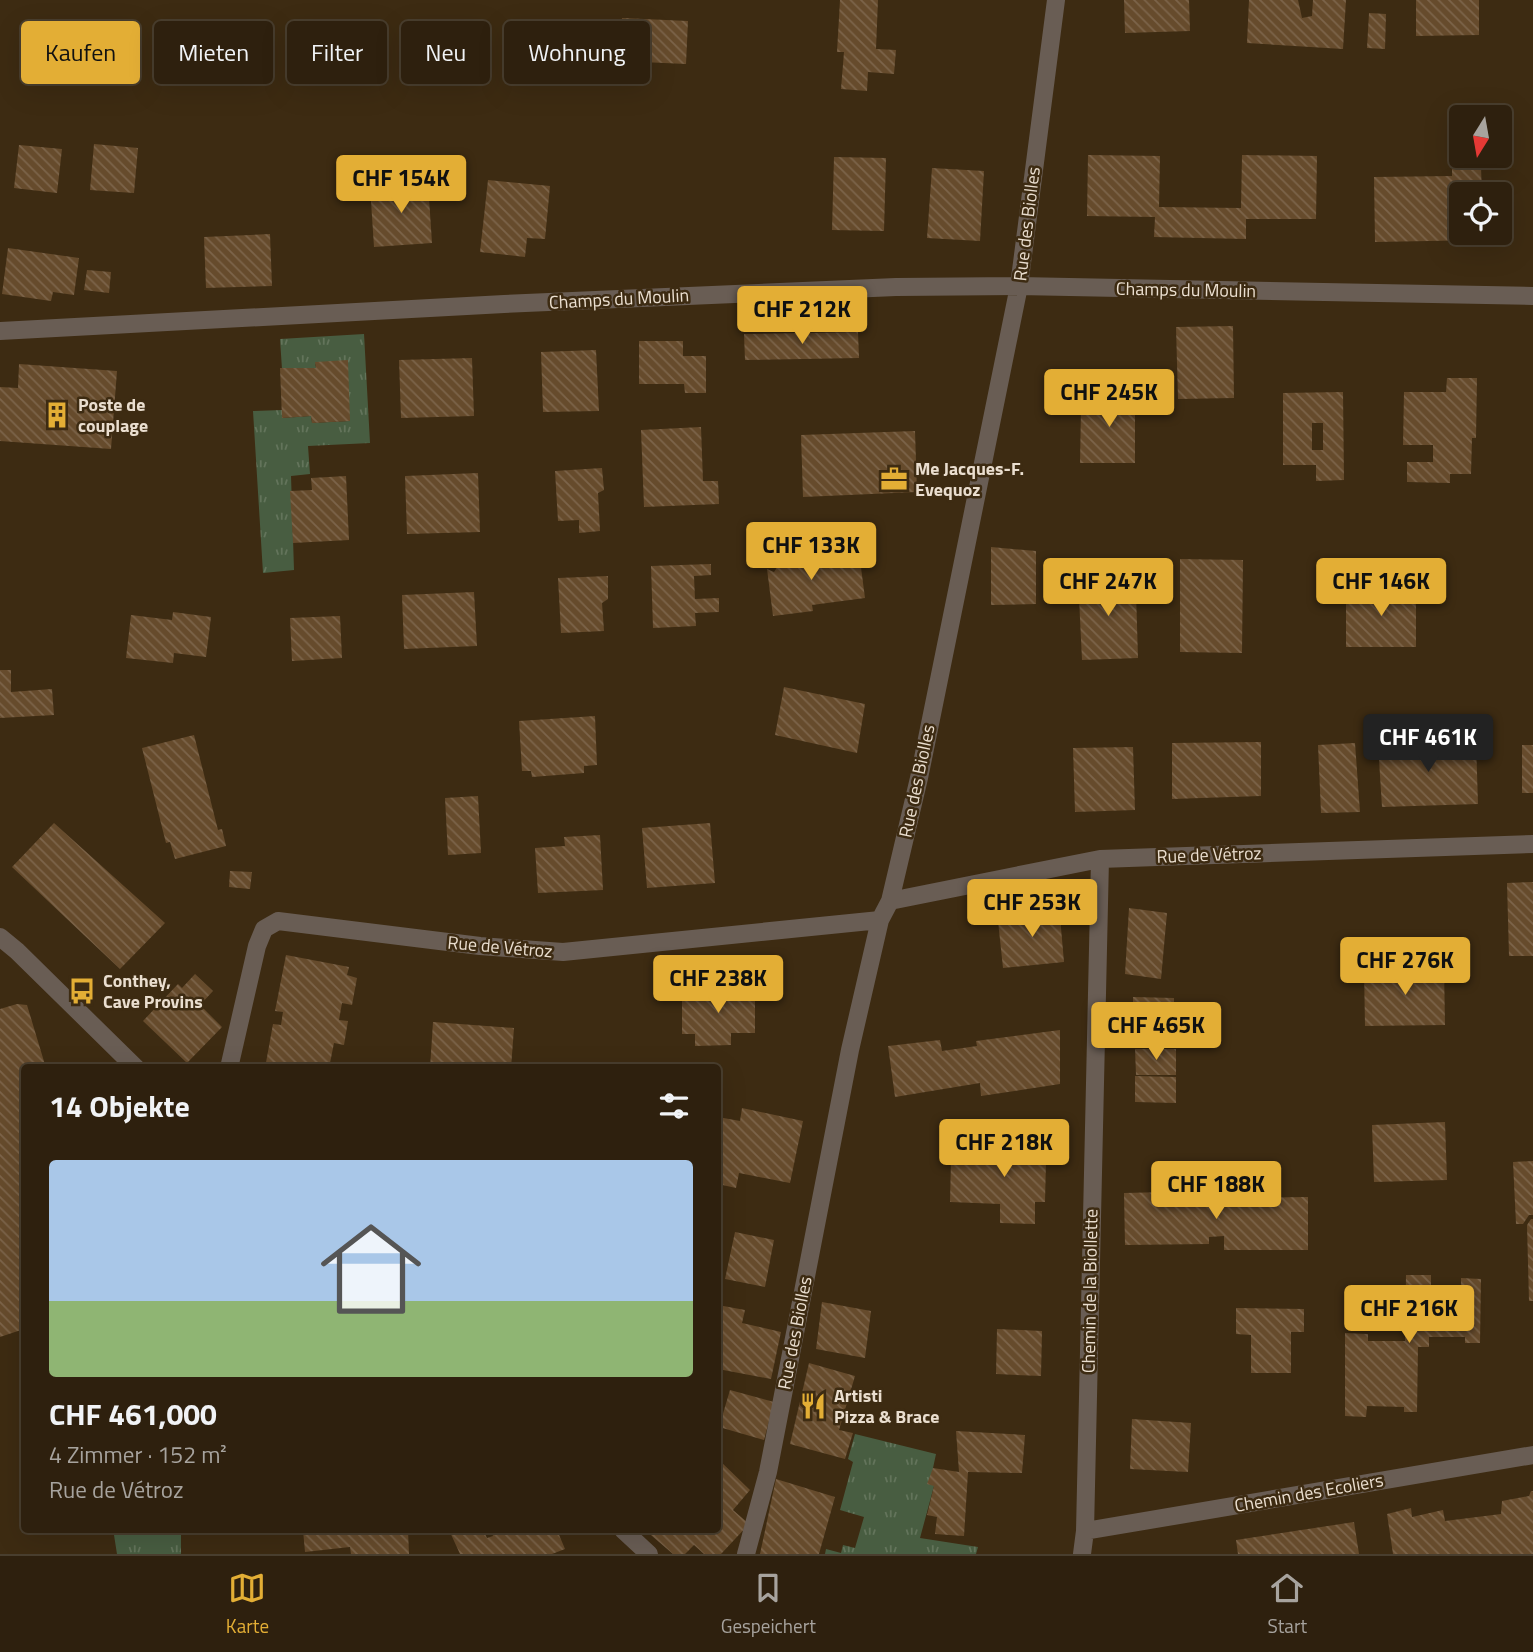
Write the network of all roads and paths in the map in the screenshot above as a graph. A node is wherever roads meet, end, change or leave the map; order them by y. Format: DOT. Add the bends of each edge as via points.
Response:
graph roads {
  1 [pos="1056,0"];
  2 [pos="1019,286"];
  3 [pos="1533,296"];
  4 [pos="0,331"];
  5 [pos="1533,844"];
  6 [pos="1100,859"];
  7 [pos="890,901"];
  8 [pos="880,920"];
  9 [pos="0,937"];
  10 [pos="132,1064"];
  11 [pos="230,1064"];
  12 [pos="1533,1455"];
  13 [pos="1085,1531"];
  14 [pos="626,1533"];
  15 [pos="649,1554"];
  16 [pos="746,1554"];
  17 [pos="1082,1554"];
  1 -- 2 [label="street, Rue des Biolles"];
  2 -- 3 [label="street, Champs du Moulin"];
  2 -- 4 [label="street, Champs du Moulin" via="730,294"];
  2 -- 7 [label="street, Rue des Biolles"];
  5 -- 6 [label="street, Rue de Vétroz"];
  6 -- 7 [label="street, Rue de Vétroz"];
  6 -- 13 [label="street, Chemin de la Biollette"];
  7 -- 8 [label="street, Rue des Biolles"];
  8 -- 11 [label="street, Rue de Vétroz" via="563,952 278,921 264,929 257,946"];
  8 -- 16 [label="street, Rue des Biolles" via="850,1050 768,1472"];
  9 -- 10 [label="street"];
  12 -- 13 [label="street, Chemin des Ecoliers"];
  13 -- 17 [label="street, Chemin de la Biollette"];
  14 -- 15 [label="street"];
}
